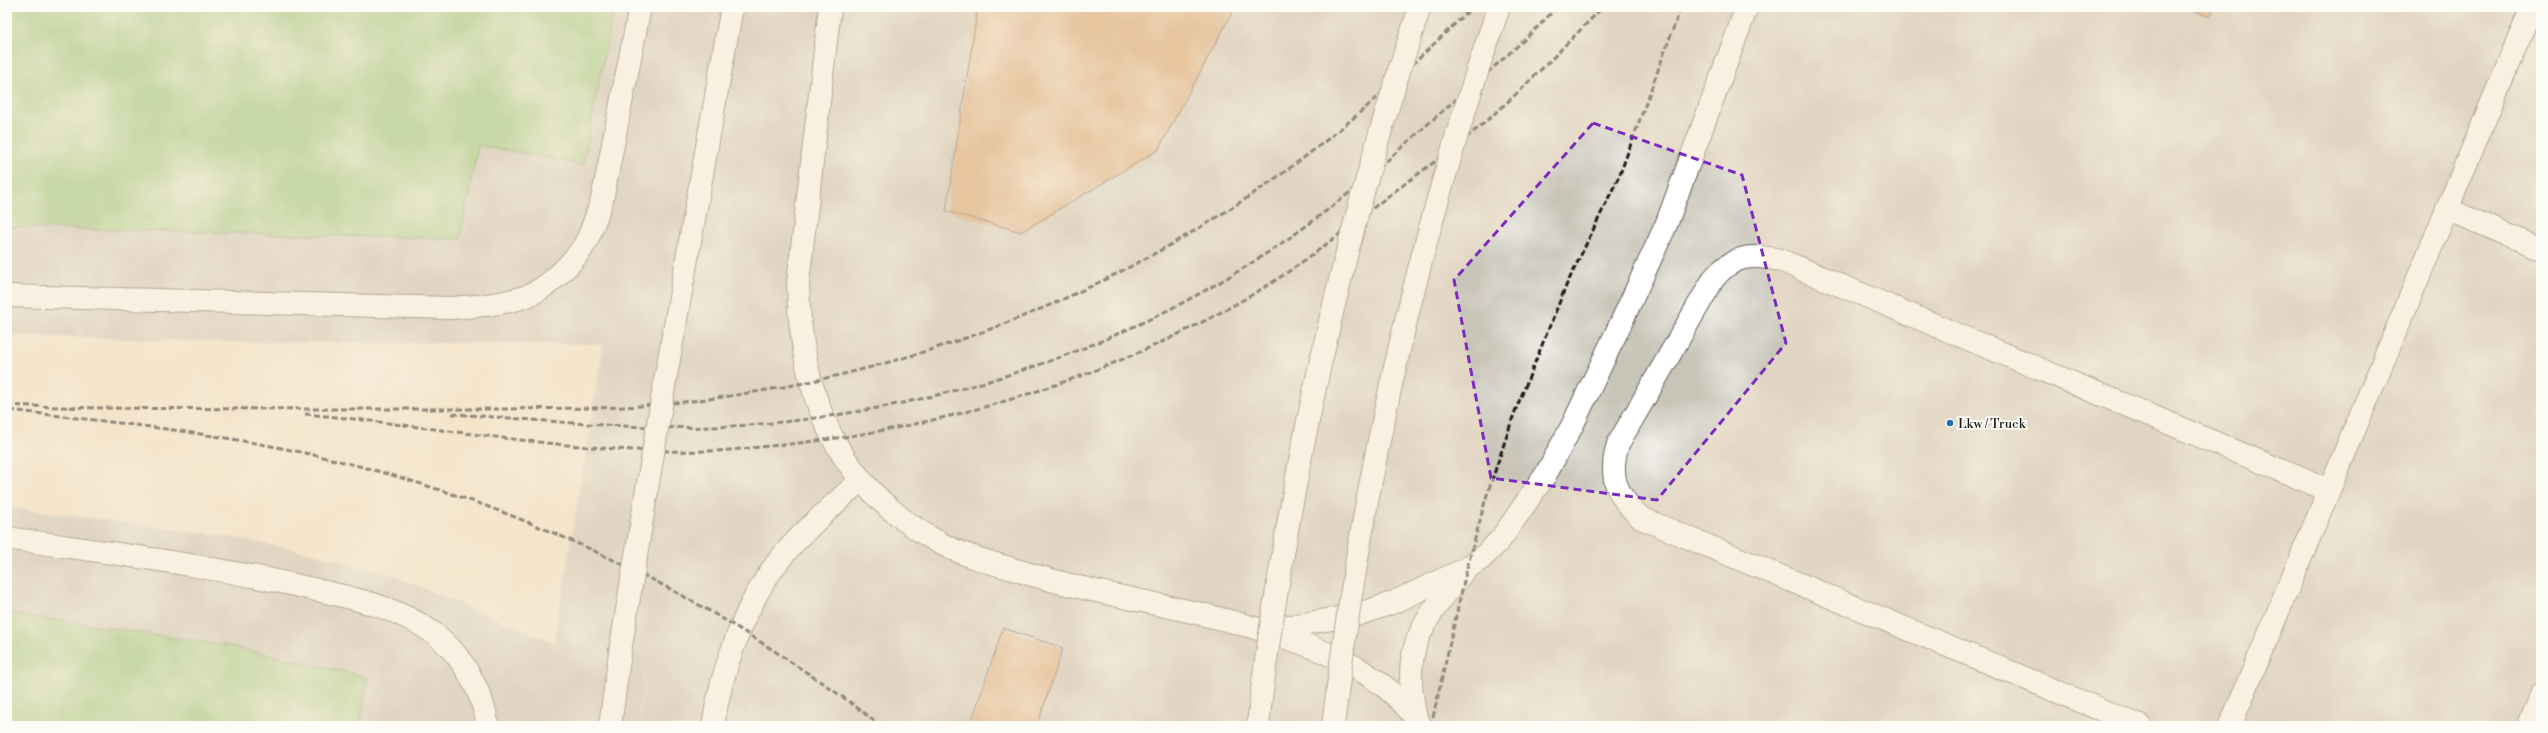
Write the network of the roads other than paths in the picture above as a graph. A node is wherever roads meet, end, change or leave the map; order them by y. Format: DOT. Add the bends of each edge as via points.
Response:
graph roads {
  1 [pos="640,7"];
  2 [pos="732,7"];
  3 [pos="830,7"];
  4 [pos="1420,7"];
  5 [pos="1498,7"];
  6 [pos="1747,7"];
  7 [pos="2532,7"];
  8 [pos="2447,209"];
  9 [pos="2541,249"];
  10 [pos="7,296"];
  11 [pos="861,480"];
  12 [pos="2328,490"];
  13 [pos="7,538"];
  14 [pos="1467,568"];
  15 [pos="1255,627"];
  16 [pos="2541,694"];
  17 [pos="1418,722"];
  18 [pos="488,726"];
  19 [pos="610,726"];
  20 [pos="713,726"];
  21 [pos="1258,726"];
  22 [pos="1333,726"];
  23 [pos="2140,726"];
  24 [pos="2230,726"];
  25 [pos="2528,726"];
  1 -- 10 [label="street" via="602,200 595,220 586,241 573,258 553,280 526,297 494,305 451,308"];
  2 -- 19 [label="street, bridge" via="664,381"];
  3 -- 11 [label="street" via="798,283 799,322 809,382 822,417 833,440"];
  4 -- 21 [label="street, bridge" via="1362,198 1332,312 1303,442 1279,575"];
  5 -- 22 [label="street, bridge" via="1459,124 1409,298 1383,418 1355,569"];
  6 -- 14 [label="street" via="1666,225 1573,424 1546,474 1505,534 1482,558"];
  7 -- 8 [label="street"];
  8 -- 9 [label="street"];
  8 -- 12 [label="street"];
  11 -- 15 [label="street" via="909,523 939,543 972,556 1036,576"];
  11 -- 20 [label="street" via="822,514 783,555 759,593 732,650"];
  12 -- 23 [label="street" via="1780,260 1761,256 1742,257 1724,266 1714,278 1618,444 1612,460 1613,478 1627,506 1641,518"];
  12 -- 24 [label="street"];
  13 -- 18 [label="street" via="214,569 362,600 402,614 434,633 455,654 475,684"];
  14 -- 15 [label="street" via="1392,603 1356,615 1291,626"];
  14 -- 17 [label="street" via="1426,621 1412,656 1409,678"];
  15 -- 17 [label="street" via="1331,654 1363,671 1388,689"];
  16 -- 25 [label="street"];
}
